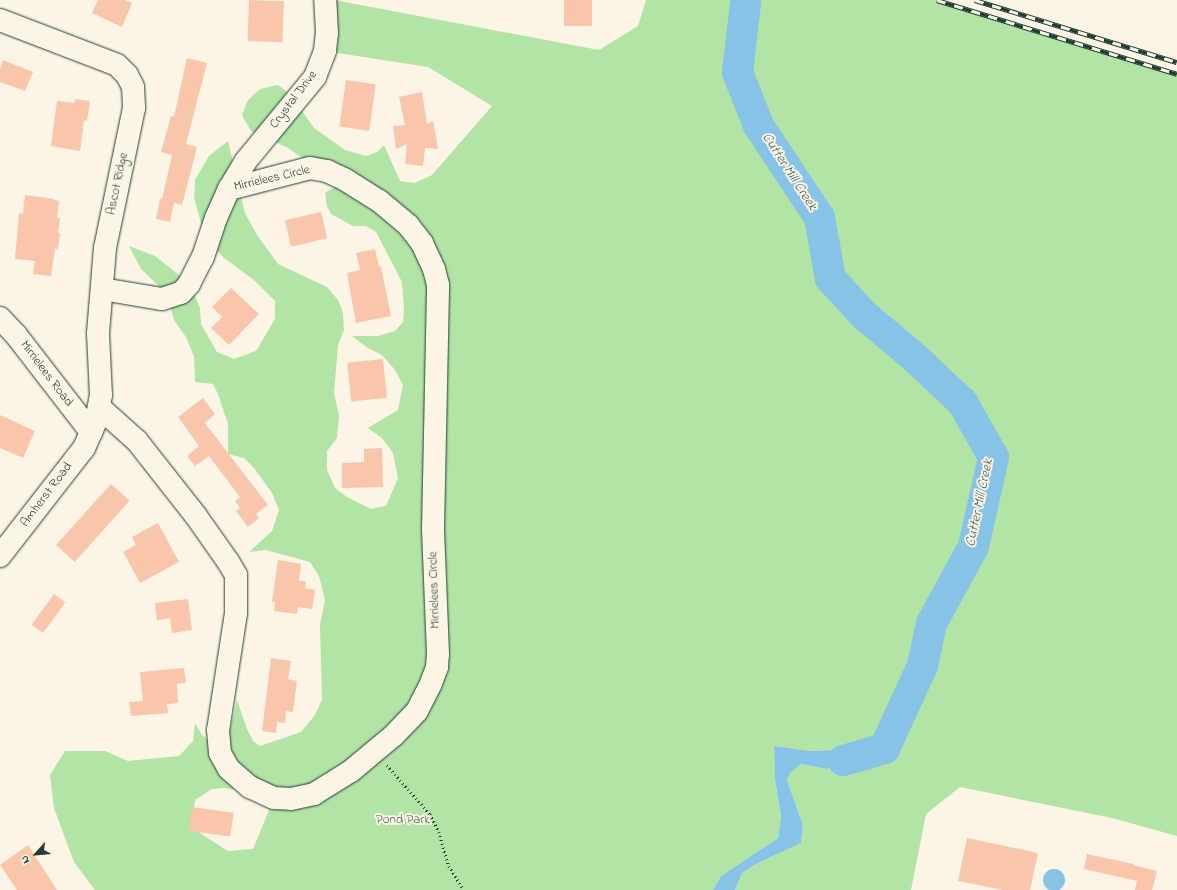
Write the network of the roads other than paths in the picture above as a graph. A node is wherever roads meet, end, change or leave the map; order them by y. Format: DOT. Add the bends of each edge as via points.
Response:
graph roads {
  1 [pos="325,0"];
  2 [pos="0,20"];
  3 [pos="229,189"];
  4 [pos="102,289"];
  5 [pos="0,318"];
  6 [pos="99,407"];
  7 [pos="91,432"];
  8 [pos="0,556"];
  1 -- 3 [label="street, Crystal Drive" via="325,51 315,77 245,162"];
  2 -- 4 [label="street, Ascot Ridge" via="117,65 127,75 133,87 134,108 105,248"];
  3 -- 4 [label="street, Mirrielees Circle" via="203,257 189,284 181,293 162,299"];
  3 -- 6 [label="street, Mirrielees Circle" via="310,168 344,178 379,200 408,225 422,243 438,285 433,529 437,667 432,683 417,711 376,752 351,771 314,794 291,799 274,798 250,787 229,769 220,753 218,730 236,612 236,575 196,516 137,442"];
  4 -- 6 [label="street, Ascot Ridge" via="98,334 101,395"];
  5 -- 7 [label="street, Mirrielees Road"];
  6 -- 7 [label="street, Ascot Ridge"];
  7 -- 8 [label="street, Amherst Road" via="84,448"];
}
